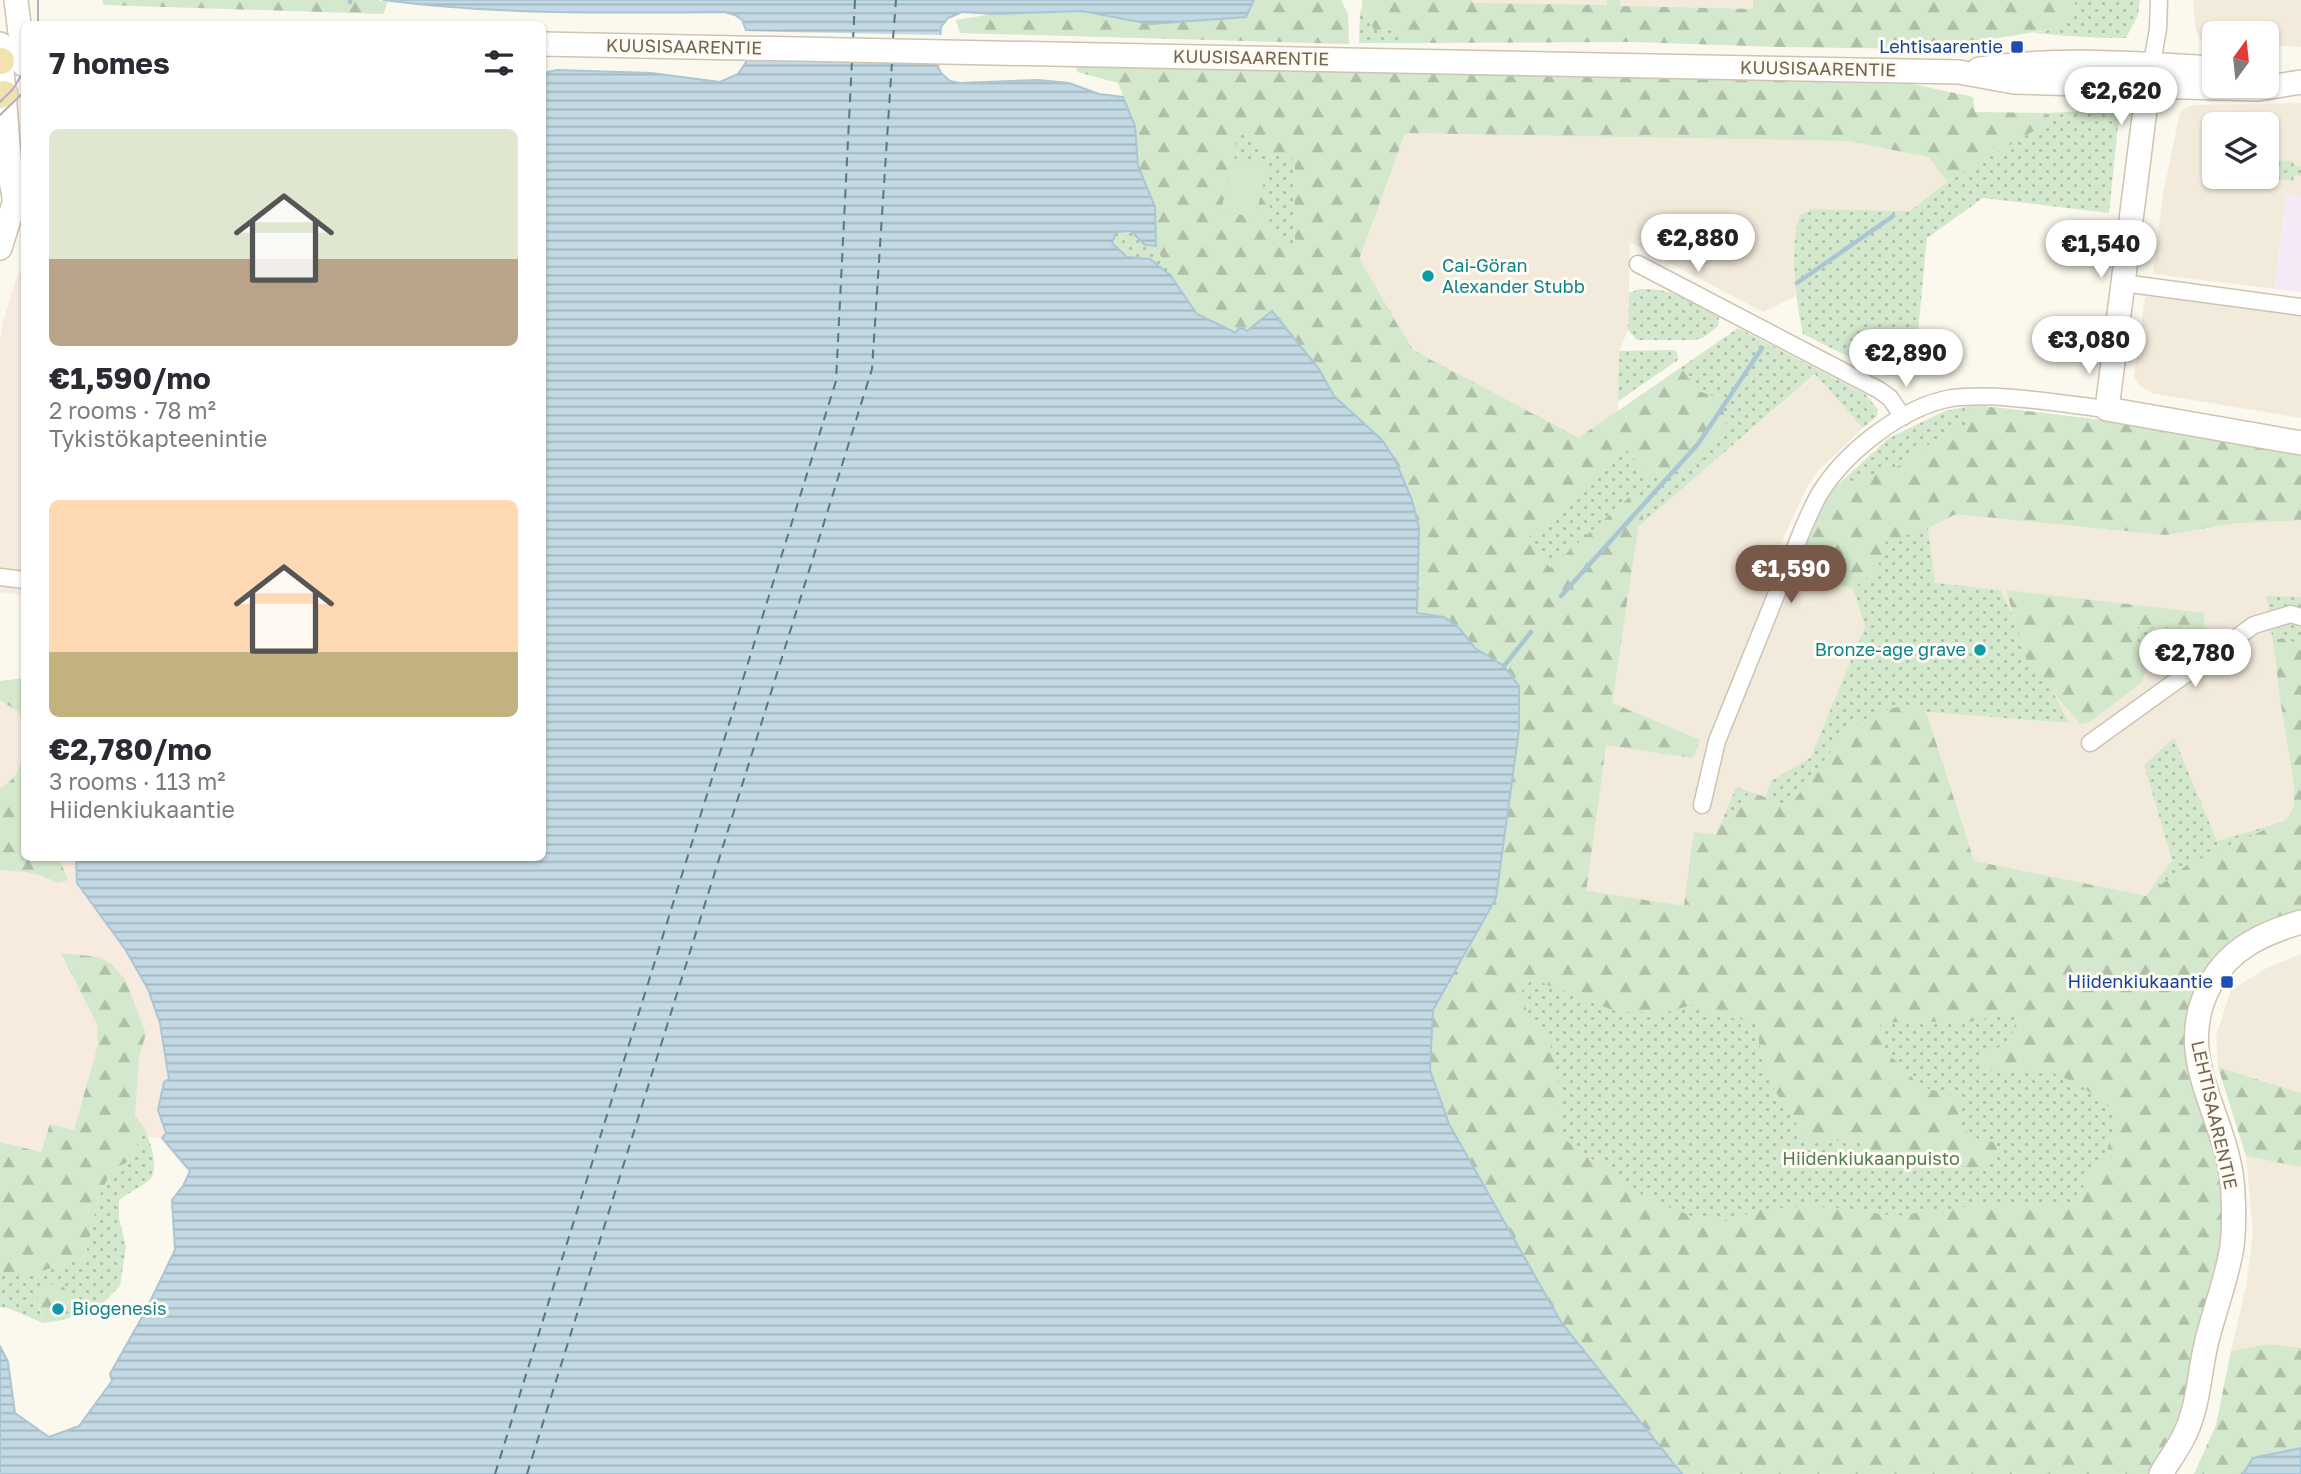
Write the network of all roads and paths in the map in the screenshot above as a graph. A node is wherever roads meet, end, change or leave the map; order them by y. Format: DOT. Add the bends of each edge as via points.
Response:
graph roads {
  1 [pos="16,0"];
  2 [pos="2159,0"];
  3 [pos="546,44"];
  4 [pos="12,57"];
  5 [pos="2202,69"];
  6 [pos="2279,72"];
  7 [pos="2150,75"];
  8 [pos="2301,75"];
  9 [pos="2301,82"];
  10 [pos="10,93"];
  11 [pos="21,179"];
  12 [pos="14,197"];
  13 [pos="0,248"];
  14 [pos="1638,264"];
  15 [pos="2123,284"];
  16 [pos="2301,307"];
  17 [pos="2107,409"];
  18 [pos="1903,417"];
  19 [pos="2301,443"];
  20 [pos="0,577"];
  21 [pos="21,580"];
  22 [pos="2301,617"];
  23 [pos="2090,743"];
  24 [pos="1702,806"];
  25 [pos="2301,922"];
  26 [pos="2161,1474"];
  1 -- 4 [label="main road"];
  2 -- 7 [label="street"];
  3 -- 7 [label="main road, KUUSISAARENTIE" via="1959,72 2014,82"];
  4 -- 10 [label="main road"];
  5 -- 7 [label="main road, KUUSISAARENTIE"];
  6 -- 8 [label="main road"];
  7 -- 9 [label="main road, KUUSISAARENTIE" via="2258,89"];
  7 -- 15 [label="main road"];
  10 -- 12 [label="main road"];
  11 -- 12 [label="main road"];
  12 -- 13 [label="main road"];
  14 -- 18 [label="street" via="1879,390"];
  15 -- 16 [label="street"];
  15 -- 17 [label="main road"];
  17 -- 18 [label="street" via="1983,396 1934,402"];
  17 -- 19 [label="main road"];
  18 -- 24 [label="street" via="1861,445 1820,494 1717,741"];
  20 -- 21 [label="street"];
  22 -- 23 [label="street" via="2291,614 2254,625"];
  25 -- 26 [label="main road, LEHTISAARENTIE" via="2271,931 2231,956 2216,974 2197,1018 2200,1068 2229,1161 2232,1247 2185,1436"];
}
